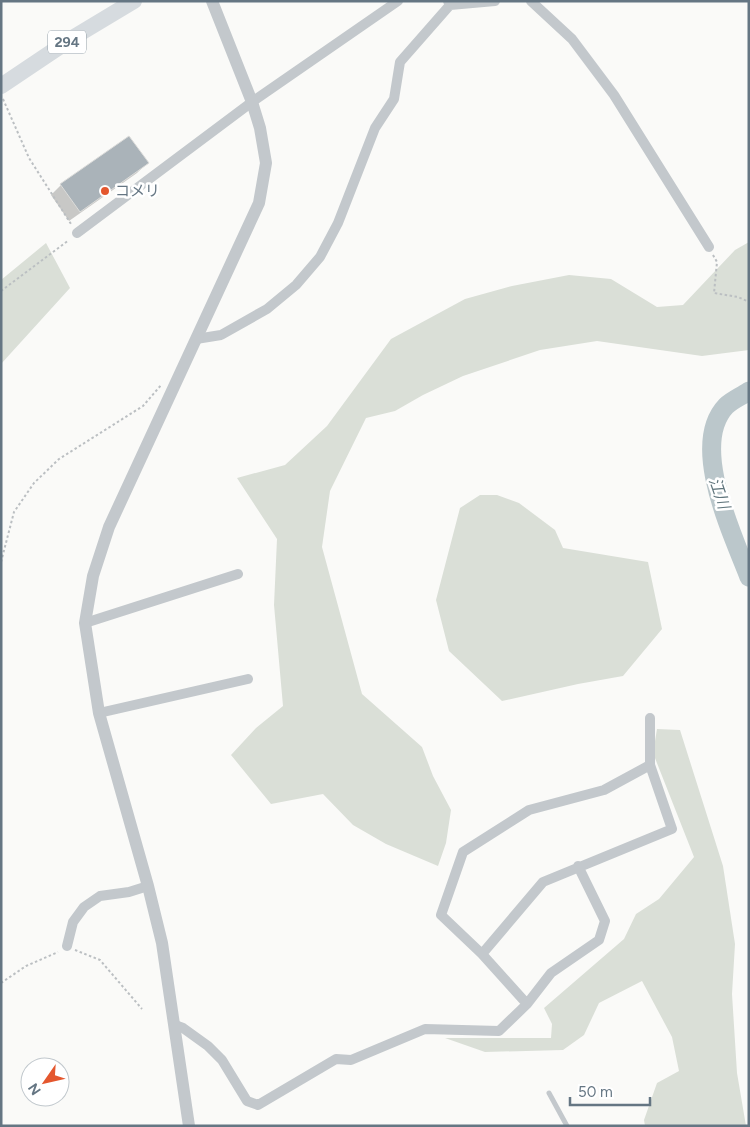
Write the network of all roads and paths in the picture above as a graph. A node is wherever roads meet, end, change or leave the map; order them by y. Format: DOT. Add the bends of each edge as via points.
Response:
graph roads {
  1 [pos="134,1"];
  2 [pos="212,1"];
  3 [pos="398,1"];
  4 [pos="495,1"];
  5 [pos="531,1"];
  6 [pos="449,3"];
  7 [pos="1,86"];
  8 [pos="1,94"];
  9 [pos="252,102"];
  10 [pos="77,233"];
  11 [pos="709,247"];
  12 [pos="1,291"];
  13 [pos="749,302"];
  14 [pos="196,339"];
  15 [pos="180,374"];
  16 [pos="1,562"];
  17 [pos="238,574"];
  18 [pos="85,623"];
  19 [pos="248,679"];
  20 [pos="100,713"];
  21 [pos="650,718"];
  22 [pos="650,765"];
  23 [pos="578,866"];
  24 [pos="148,886"];
  25 [pos="67,946"];
  26 [pos="482,954"];
  27 [pos="1,983"];
  28 [pos="527,1004"];
  29 [pos="142,1009"];
  30 [pos="175,1025"];
  31 [pos="549,1093"];
  32 [pos="189,1126"];
  33 [pos="567,1126"];
  1 -- 7 [label="highway, 294"];
  2 -- 9 [label="street"];
  3 -- 9 [label="street"];
  4 -- 6 [label="street"];
  5 -- 11 [label="street" via="572,39 614,95"];
  6 -- 14 [label="street" via="400,62 394,100 375,128 338,223 320,257 296,285 267,309 221,335"];
  8 -- 10 [label="path" via="29,158"];
  9 -- 10 [label="street"];
  9 -- 14 [label="street" via="266,163 259,202"];
  10 -- 12 [label="path"];
  11 -- 13 [label="path" via="717,262 714,293"];
  14 -- 15 [label="street"];
  15 -- 16 [label="path" via="164,382 143,406 59,459 34,483 14,512"];
  15 -- 18 [label="street" via="109,527 93,576"];
  17 -- 18 [label="street"];
  18 -- 20 [label="street"];
  19 -- 20 [label="street"];
  20 -- 24 [label="street"];
  21 -- 22 [label="street"];
  22 -- 23 [label="street" via="672,829"];
  22 -- 26 [label="street" via="604,790 529,810 463,852 441,915"];
  23 -- 26 [label="street" via="543,882"];
  23 -- 28 [label="street" via="605,920 599,940 551,973"];
  24 -- 25 [label="street" via="100,896 84,907 73,922"];
  24 -- 30 [label="street" via="162,944"];
  25 -- 27 [label="path" via="26,966"];
  25 -- 29 [label="path" via="100,960"];
  26 -- 28 [label="street"];
  28 -- 30 [label="street" via="499,1031 424,1029 351,1060 336,1059 258,1105 247,1101 215,1053"];
  30 -- 32 [label="street"];
  31 -- 33 [label="lane"];
}
